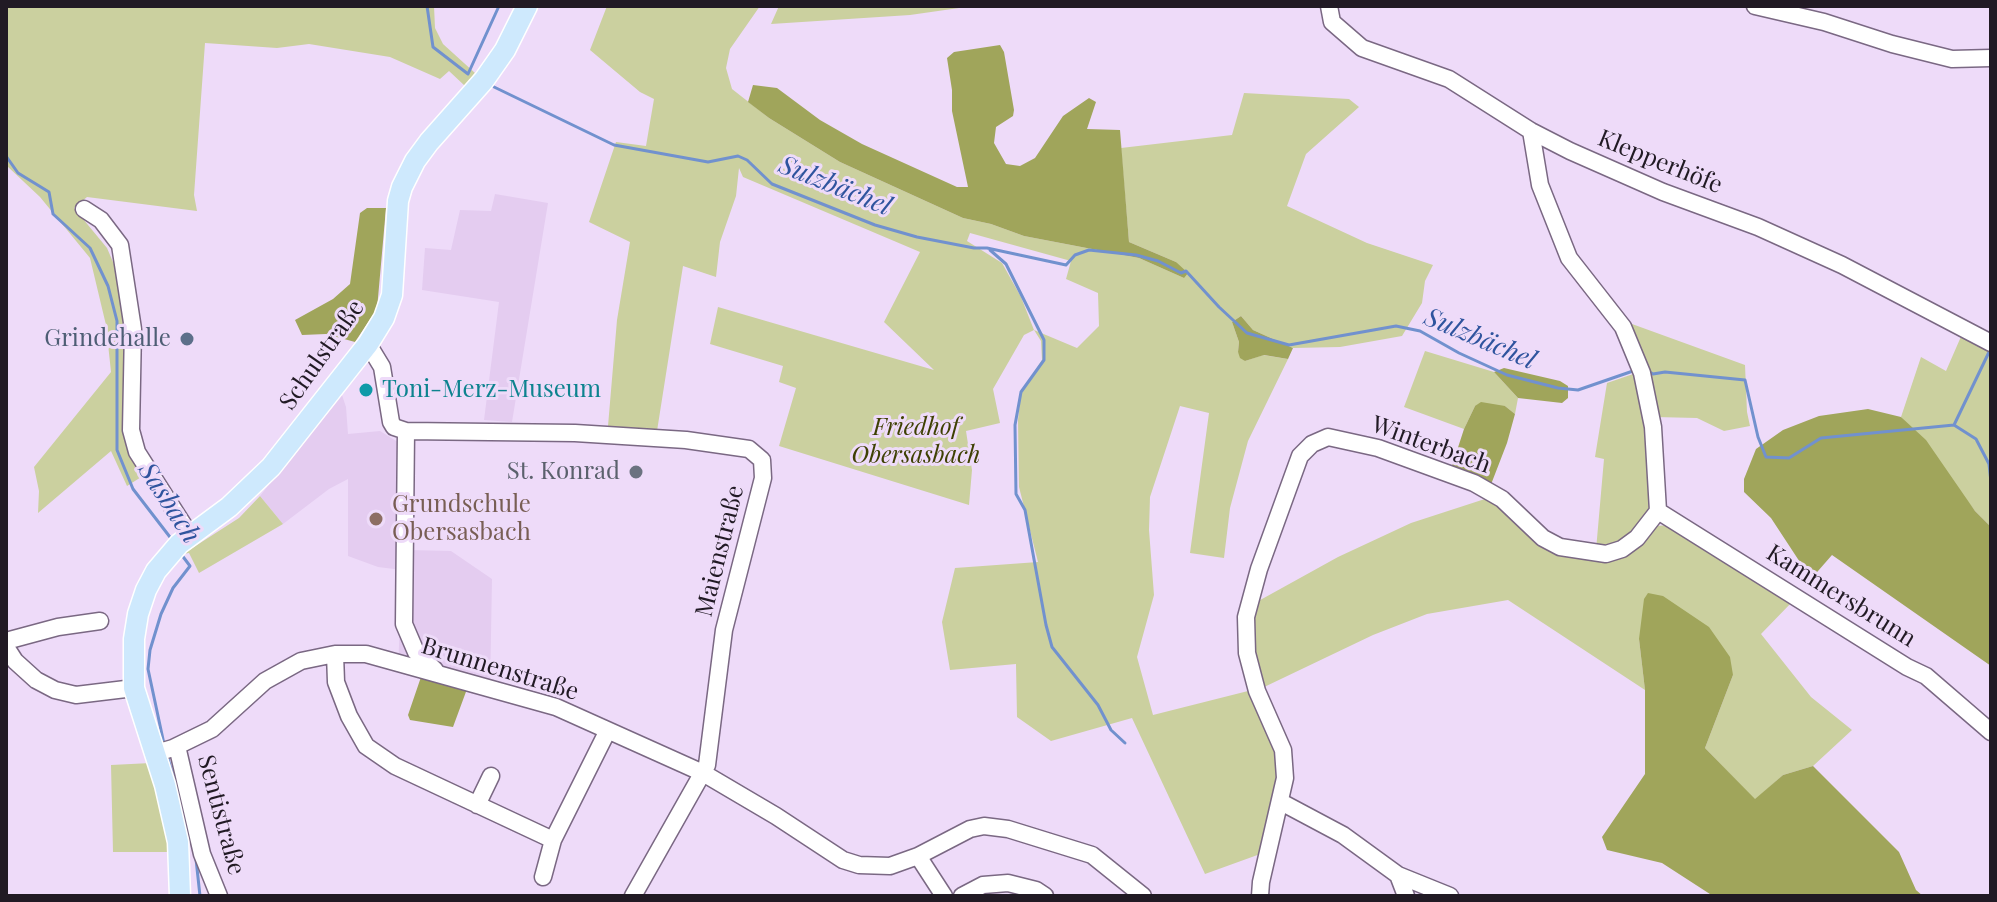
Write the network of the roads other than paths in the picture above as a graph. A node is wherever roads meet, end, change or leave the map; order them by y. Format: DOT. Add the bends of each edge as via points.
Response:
graph roads {
  1 [pos="527,6"];
  2 [pos="1329,6"];
  3 [pos="1755,6"];
  4 [pos="1991,58"];
  5 [pos="1531,131"];
  6 [pos="84,209"];
  7 [pos="1991,343"];
  8 [pos="368,344"];
  9 [pos="406,431"];
  10 [pos="1658,511"];
  11 [pos="180,544"];
  12 [pos="100,621"];
  13 [pos="6,641"];
  14 [pos="6,647"];
  15 [pos="335,654"];
  16 [pos="443,675"];
  17 [pos="134,688"];
  18 [pos="607,732"];
  19 [pos="1991,732"];
  20 [pos="167,750"];
  21 [pos="703,773"];
  22 [pos="491,776"];
  23 [pos="1281,802"];
  24 [pos="477,805"];
  25 [pos="553,840"];
  26 [pos="918,856"];
  27 [pos="1398,875"];
  28 [pos="543,877"];
  29 [pos="180,896"];
  30 [pos="219,896"];
  31 [pos="633,896"];
  32 [pos="944,896"];
  33 [pos="962,896"];
  34 [pos="1045,896"];
  35 [pos="1143,896"];
  36 [pos="1260,896"];
  37 [pos="1406,896"];
  38 [pos="1450,896"];
  1 -- 8 [label="main road, Schulstraße" via="505,50 429,142 402,187 392,295"];
  2 -- 5 [label="street, Klepperhöfe" via="1332,22 1362,48 1449,79"];
  3 -- 4 [label="street" via="1952,59"];
  5 -- 7 [label="street, Klepperhöfe" via="1842,265"];
  5 -- 10 [label="street" via="1540,185 1569,258 1623,327 1641,370 1653,427"];
  6 -- 11 [label="street" via="101,220 120,245 133,329 131,430"];
  8 -- 9 [label="street" via="382,367 391,422"];
  8 -- 11 [label="main road, Schulstraße" via="271,467"];
  9 -- 16 [label="street" via="404,624 421,660"];
  9 -- 21 [label="street, Maienstraße" via="615,434 749,449 762,460 763,478 724,630 710,756"];
  10 -- 19 [label="street, Kammersbrunn" via="1926,676"];
  10 -- 23 [label="street, Winterbach" via="1622,549 1606,554 1560,547 1474,483 1378,448 1328,437 1312,444 1300,456 1246,617 1247,653 1257,691 1283,750"];
  11 -- 17 [label="main road, Schulstraße" via="146,590 138,614"];
  12 -- 13 [label="street"];
  14 -- 17 [label="street" via="36,680 55,690 76,695"];
  15 -- 16 [label="street, Brunnenstraße" via="366,654"];
  15 -- 20 [label="street, Brunnenstraße" via="301,661 265,681 212,729"];
  15 -- 24 [label="street" via="336,682 366,746 395,766"];
  16 -- 18 [label="street, Brunnenstraße" via="556,707"];
  17 -- 20 [label="main road, Schulstraße"];
  18 -- 21 [label="street, Brunnenstraße"];
  18 -- 25 [label="street"];
  20 -- 29 [label="main road, Schulstraße"];
  20 -- 30 [label="street, Sentistraße"];
  21 -- 26 [label="street, Brunnenstraße" via="843,860 890,866"];
  21 -- 31 [label="street"];
  22 -- 24 [label="street"];
  23 -- 27 [label="street" via="1343,835"];
  23 -- 36 [label="street, Winterbach"];
  24 -- 25 [label="street"];
  25 -- 28 [label="street"];
  26 -- 32 [label="street"];
  26 -- 35 [label="street" via="970,829 1008,829 1092,855"];
  27 -- 37 [label="street"];
  27 -- 38 [label="street"];
  33 -- 34 [label="street" via="983,885 1008,883"];
}
